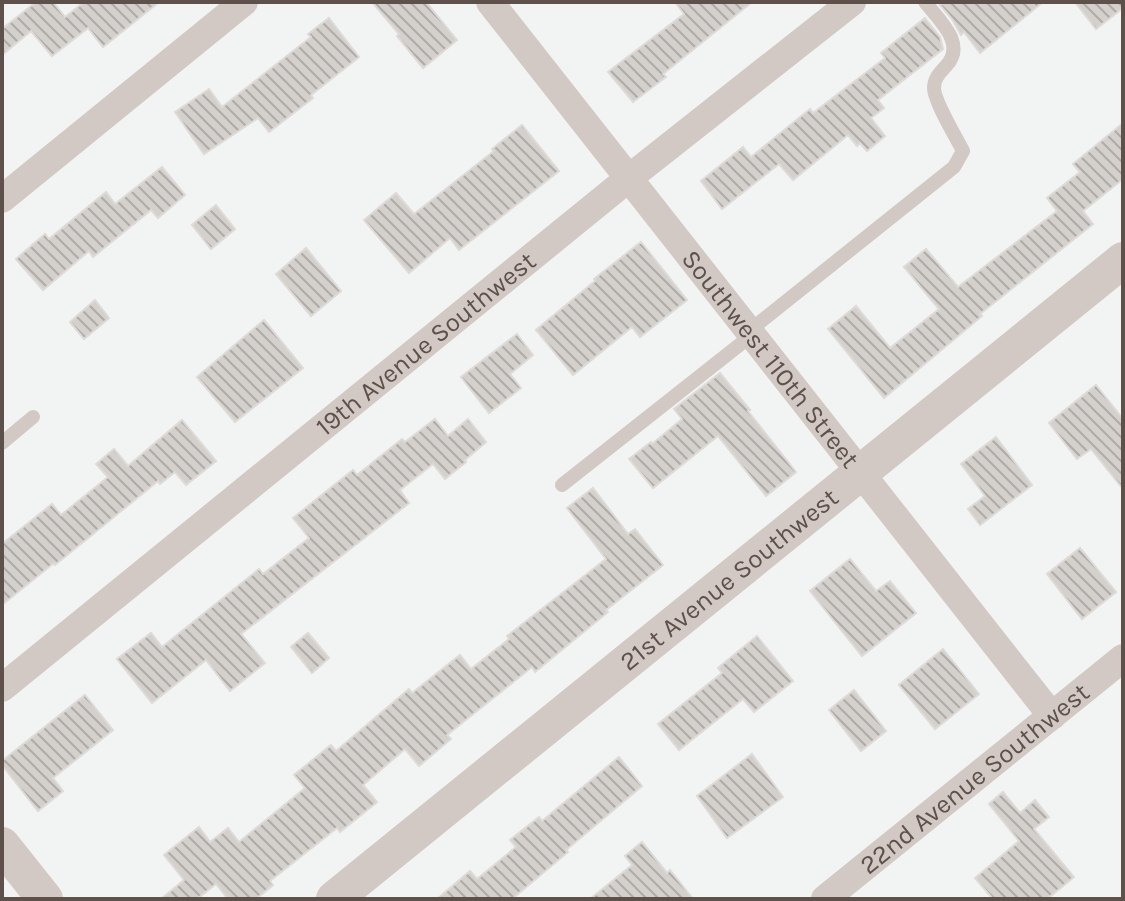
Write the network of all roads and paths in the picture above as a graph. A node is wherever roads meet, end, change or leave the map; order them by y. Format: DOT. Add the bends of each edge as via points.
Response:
graph roads {
  1 [pos="244,2"];
  2 [pos="490,2"];
  3 [pos="852,2"];
  4 [pos="925,2"];
  5 [pos="629,178"];
  6 [pos="2,199"];
  7 [pos="1123,260"];
  8 [pos="750,333"];
  9 [pos="33,417"];
  10 [pos="2,443"];
  11 [pos="860,473"];
  12 [pos="562,485"];
  13 [pos="1123,658"];
  14 [pos="2,688"];
  15 [pos="1052,716"];
  16 [pos="2,845"];
  17 [pos="45,899"];
  18 [pos="334,899"];
  19 [pos="825,899"];
  1 -- 6 [label="street"];
  2 -- 5 [label="street, Southwest 110th Street"];
  3 -- 5 [label="street, 19th Avenue Southwest"];
  4 -- 8 [label="lane" via="955,47 953,59 936,77 934,91 963,151 954,167"];
  5 -- 8 [label="street, Southwest 110th Street"];
  5 -- 14 [label="street, 19th Avenue Southwest"];
  7 -- 11 [label="street, 21st Avenue Southwest"];
  8 -- 11 [label="street, Southwest 110th Street"];
  8 -- 12 [label="lane"];
  9 -- 10 [label="lane"];
  11 -- 15 [label="street, Southwest 110th Street"];
  11 -- 18 [label="street, 21st Avenue Southwest"];
  13 -- 15 [label="street, 22nd Avenue Southwest"];
  15 -- 19 [label="street, 22nd Avenue Southwest"];
  16 -- 17 [label="street"];
}
